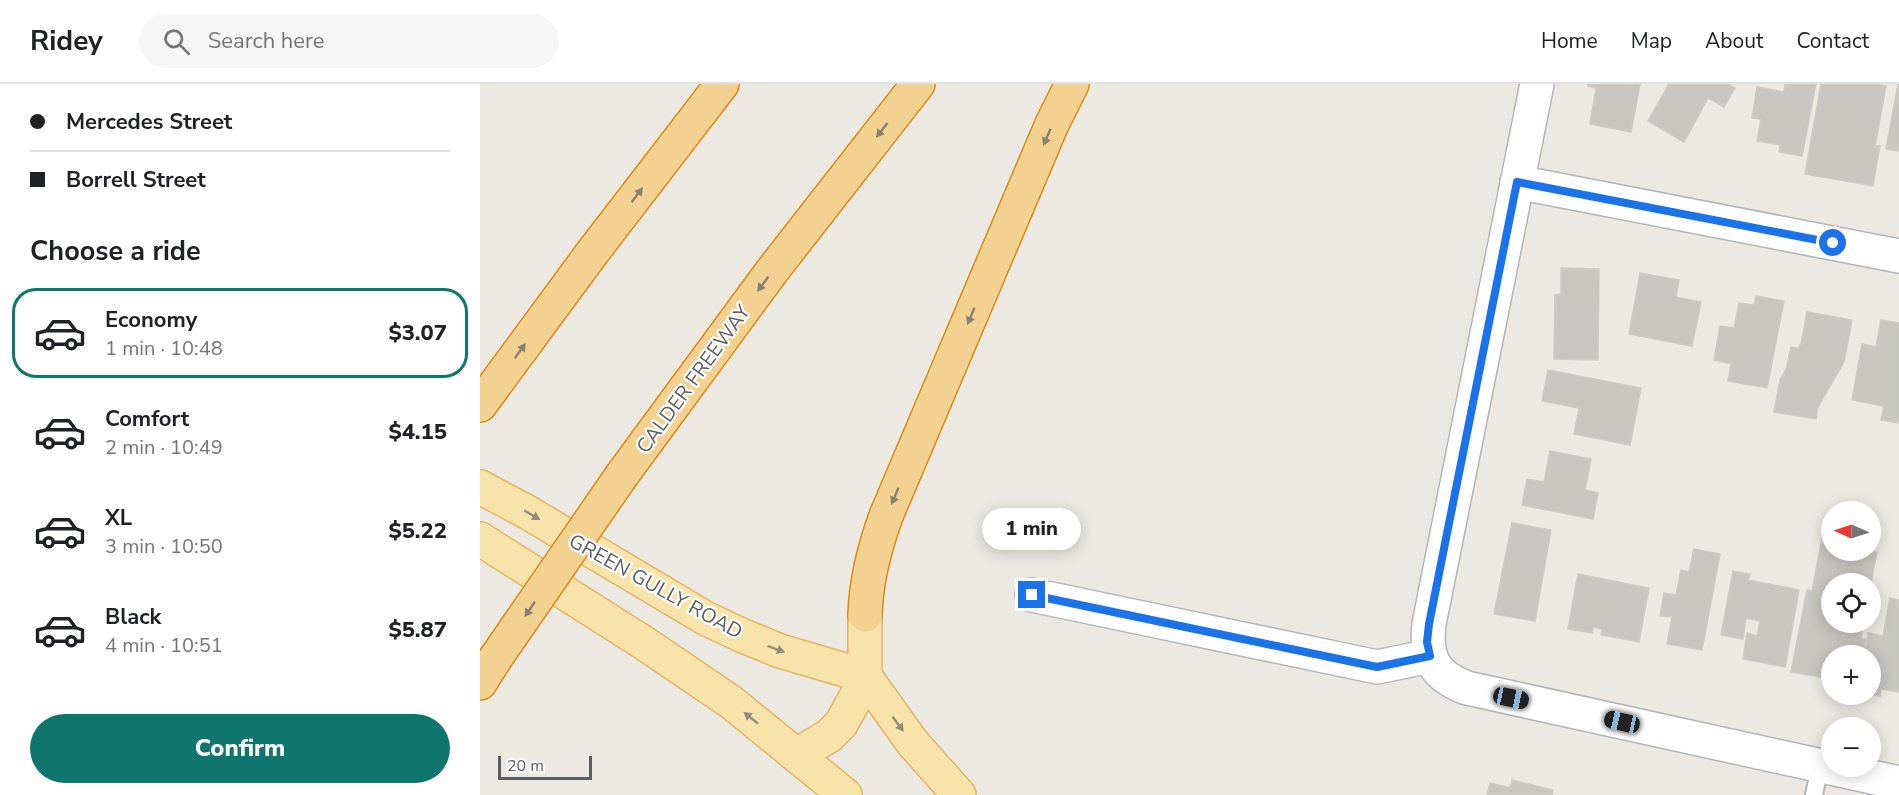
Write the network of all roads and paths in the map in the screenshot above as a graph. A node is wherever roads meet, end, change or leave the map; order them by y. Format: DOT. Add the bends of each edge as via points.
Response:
graph roads {
  1 [pos="722,84"];
  2 [pos="918,84"];
  3 [pos="1072,84"];
  4 [pos="1537,84"];
  5 [pos="1517,182"];
  6 [pos="1899,256"];
  7 [pos="483,402"];
  8 [pos="480,487"];
  9 [pos="480,539"];
  10 [pos="1032,595"];
  11 [pos="865,615"];
  12 [pos="1430,656"];
  13 [pos="488,671"];
  14 [pos="865,676"];
  15 [pos="796,754"];
  16 [pos="1817,781"];
  17 [pos="1899,783"];
  18 [pos="845,795"];
  19 [pos="959,795"];
  7 -- 1 [label="highway, one-way"];
  2 -- 13 [label="highway, CALDER FREEWAY, one-way, bridge" via="772,271 622,475"];
  3 -- 11 [label="highway, one-way" via="886,516 870,567"];
  4 -- 5 [label="street"];
  5 -- 6 [label="street"];
  5 -- 12 [label="street" via="1429,624"];
  8 -- 14 [label="main road, GREEN GULLY ROAD, one-way" via="705,618 780,651"];
  15 -- 9 [label="main road, one-way" via="731,702"];
  10 -- 12 [label="street" via="1377,667"];
  11 -- 14 [label="main road"];
  12 -- 16 [label="street" via="1438,672 1467,688"];
  14 -- 15 [label="main road" via="841,724 829,736"];
  14 -- 19 [label="main road, one-way" via="912,742"];
  15 -- 18 [label="main road"];
  16 -- 17 [label="street"];
}
